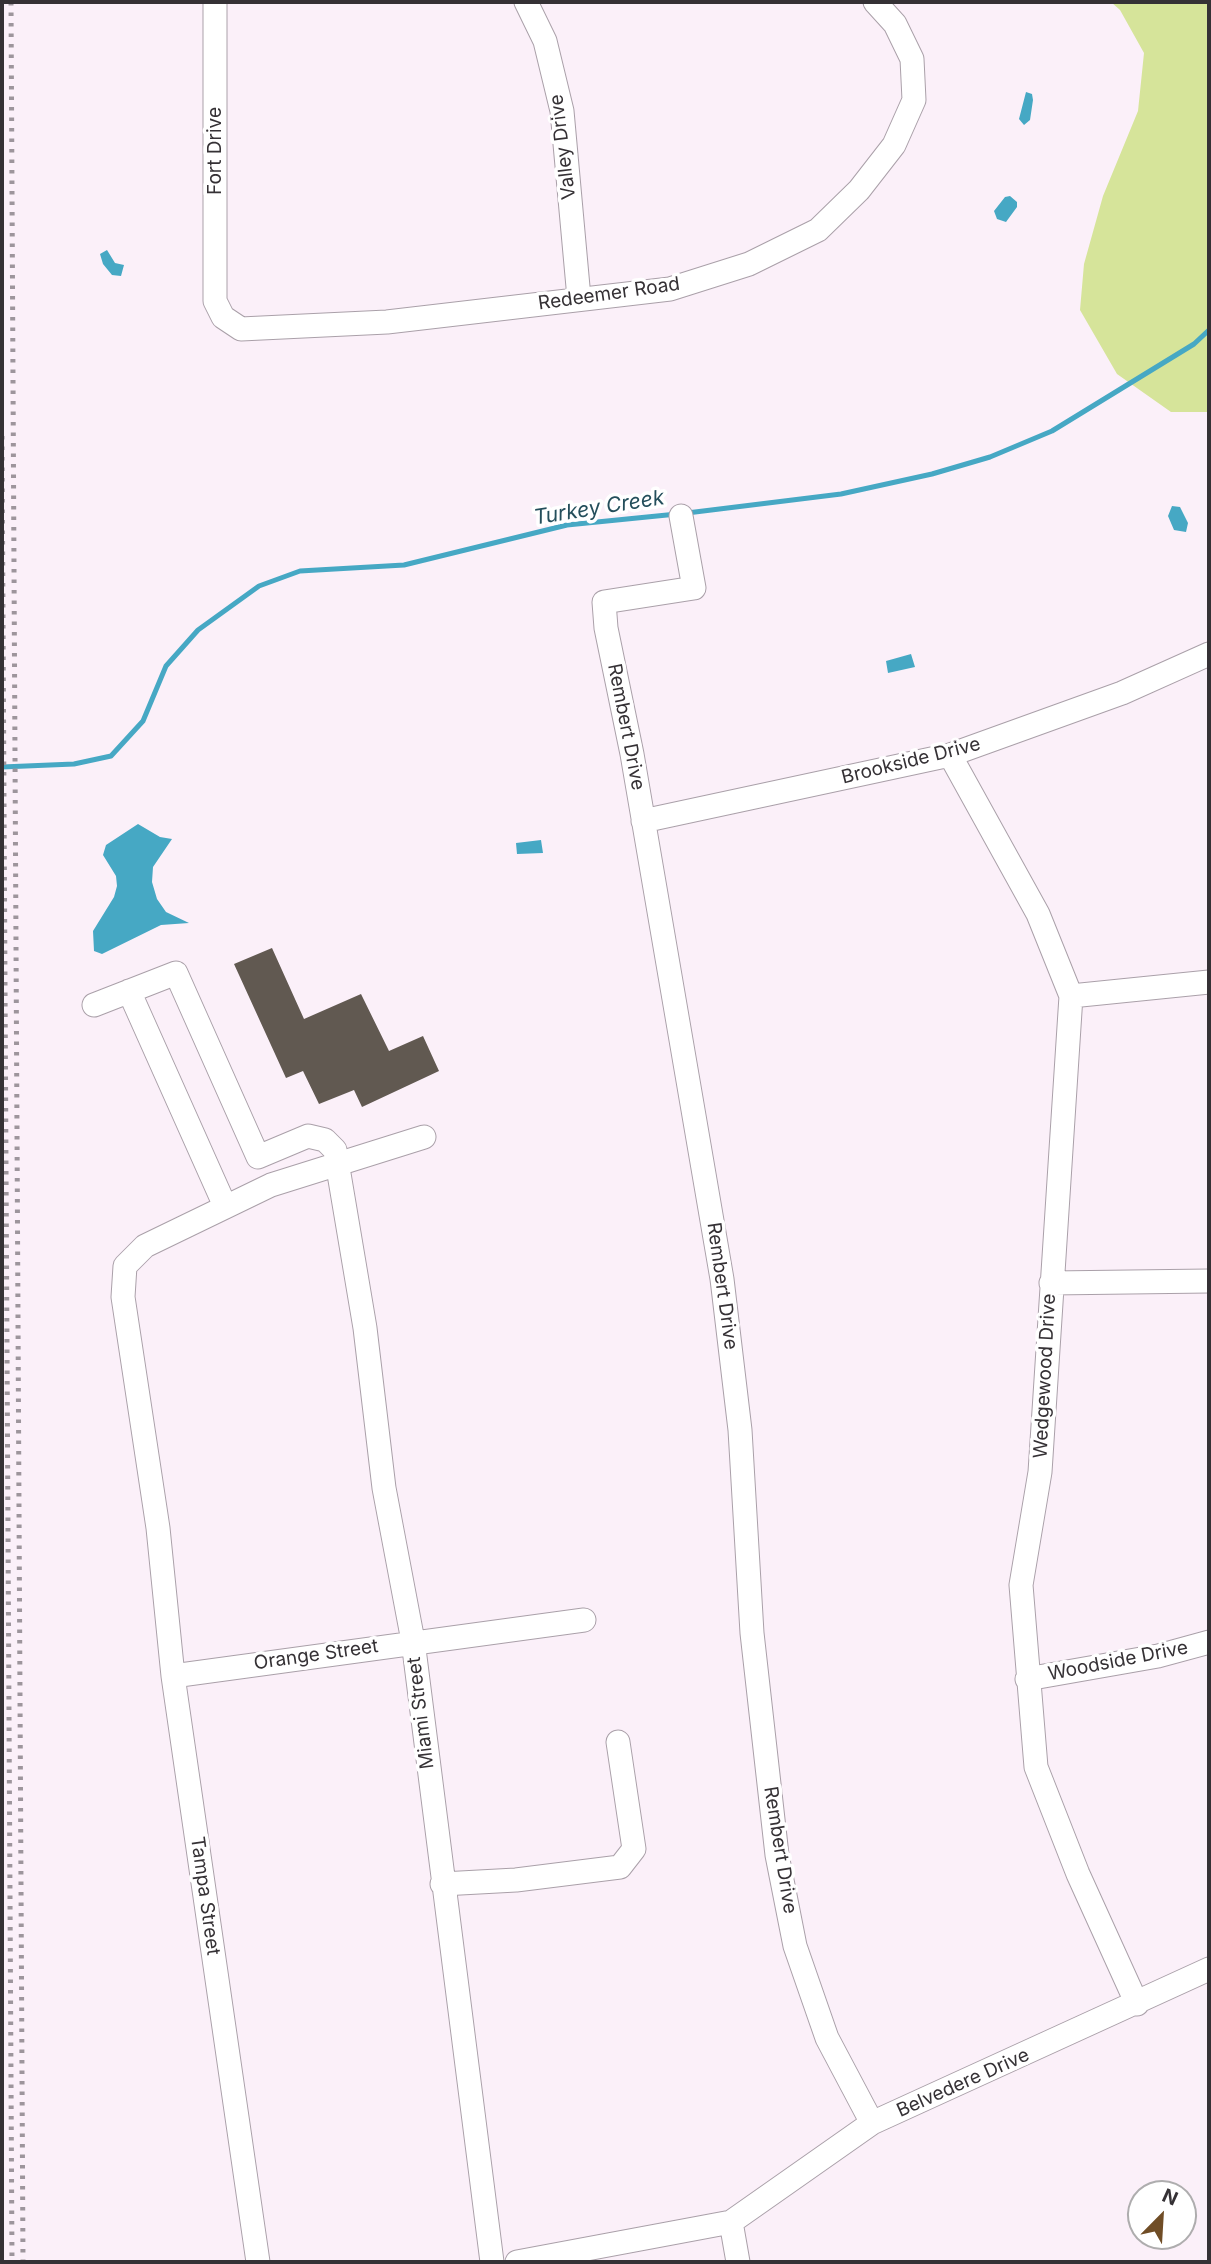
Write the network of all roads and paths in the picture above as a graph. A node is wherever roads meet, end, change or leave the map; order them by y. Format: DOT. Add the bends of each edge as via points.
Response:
graph roads {
  1 [pos="215,2"];
  2 [pos="526,2"];
  3 [pos="875,2"];
  4 [pos="579,298"];
  5 [pos="215,301"];
  6 [pos="681,516"];
  7 [pos="1209,654"];
  8 [pos="950,755"];
  9 [pos="643,821"];
  10 [pos="1209,982"];
  11 [pos="128,991"];
  12 [pos="1071,996"];
  13 [pos="94,1004"];
  14 [pos="424,1138"];
  15 [pos="258,1157"];
  16 [pos="338,1166"];
  17 [pos="271,1185"];
  18 [pos="225,1206"];
  19 [pos="1209,1281"];
  20 [pos="1051,1283"];
  21 [pos="584,1620"];
  22 [pos="412,1641"];
  23 [pos="1209,1642"];
  24 [pos="173,1676"];
  25 [pos="1027,1679"];
  26 [pos="618,1742"];
  27 [pos="442,1884"];
  28 [pos="1209,1969"];
  29 [pos="1137,2004"];
  30 [pos="872,2123"];
  31 [pos="731,2222"];
  32 [pos="258,2262"];
  33 [pos="492,2262"];
  34 [pos="517,2262"];
  35 [pos="738,2262"];
  1 -- 5 [label="street, Fort Drive"];
  2 -- 4 [label="street, Valley Drive" via="545,41 562,111"];
  3 -- 4 [label="street, Redeemer Road" via="895,24 912,59 914,100 894,145 859,190 818,230 749,264 670,289"];
  4 -- 5 [label="street, Redeemer Road" via="387,322 241,328 223,317"];
  6 -- 9 [label="street, Rembert Drive" via="694,588 604,601"];
  7 -- 8 [label="street, Brookside Drive" via="1122,694"];
  8 -- 9 [label="street, Brookside Drive"];
  8 -- 12 [label="street, Wedgewood Drive" via="1038,914"];
  9 -- 30 [label="street, Rembert Drive" via="722,1279 740,1430 752,1633 777,1855 795,1946 827,2038"];
  10 -- 12 [label="street"];
  11 -- 13 [label="street"];
  11 -- 15 [label="street" via="177,973"];
  11 -- 18 [label="street"];
  12 -- 20 [label="street, Wedgewood Drive"];
  14 -- 16 [label="street, Tampa Street"];
  15 -- 16 [label="street" via="308,1136 325,1140 335,1150"];
  15 -- 17 [label="street"];
  16 -- 17 [label="street, Tampa Street"];
  16 -- 22 [label="street, Miami Street" via="365,1328 384,1488"];
  17 -- 18 [label="street, Tampa Street"];
  18 -- 24 [label="street, Tampa Street" via="145,1246 125,1266 123,1297 158,1528"];
  19 -- 20 [label="street"];
  20 -- 25 [label="street, Wedgewood Drive" via="1040,1472 1021,1585"];
  21 -- 22 [label="street, Orange Street"];
  22 -- 24 [label="street, Orange Street"];
  22 -- 27 [label="street, Miami Street"];
  23 -- 25 [label="street, Woodside Drive" via="1158,1656"];
  24 -- 32 [label="street, Tampa Street"];
  25 -- 29 [label="street, Wedgewood Drive" via="1037,1768 1078,1874"];
  26 -- 27 [label="street" via="634,1849 620,1867"];
  27 -- 33 [label="street, Miami Street"];
  28 -- 29 [label="street, Belvedere Drive"];
  29 -- 30 [label="street, Belvedere Drive"];
  30 -- 31 [label="street, Belvedere Drive"];
  31 -- 34 [label="street"];
  31 -- 35 [label="street"];
}
